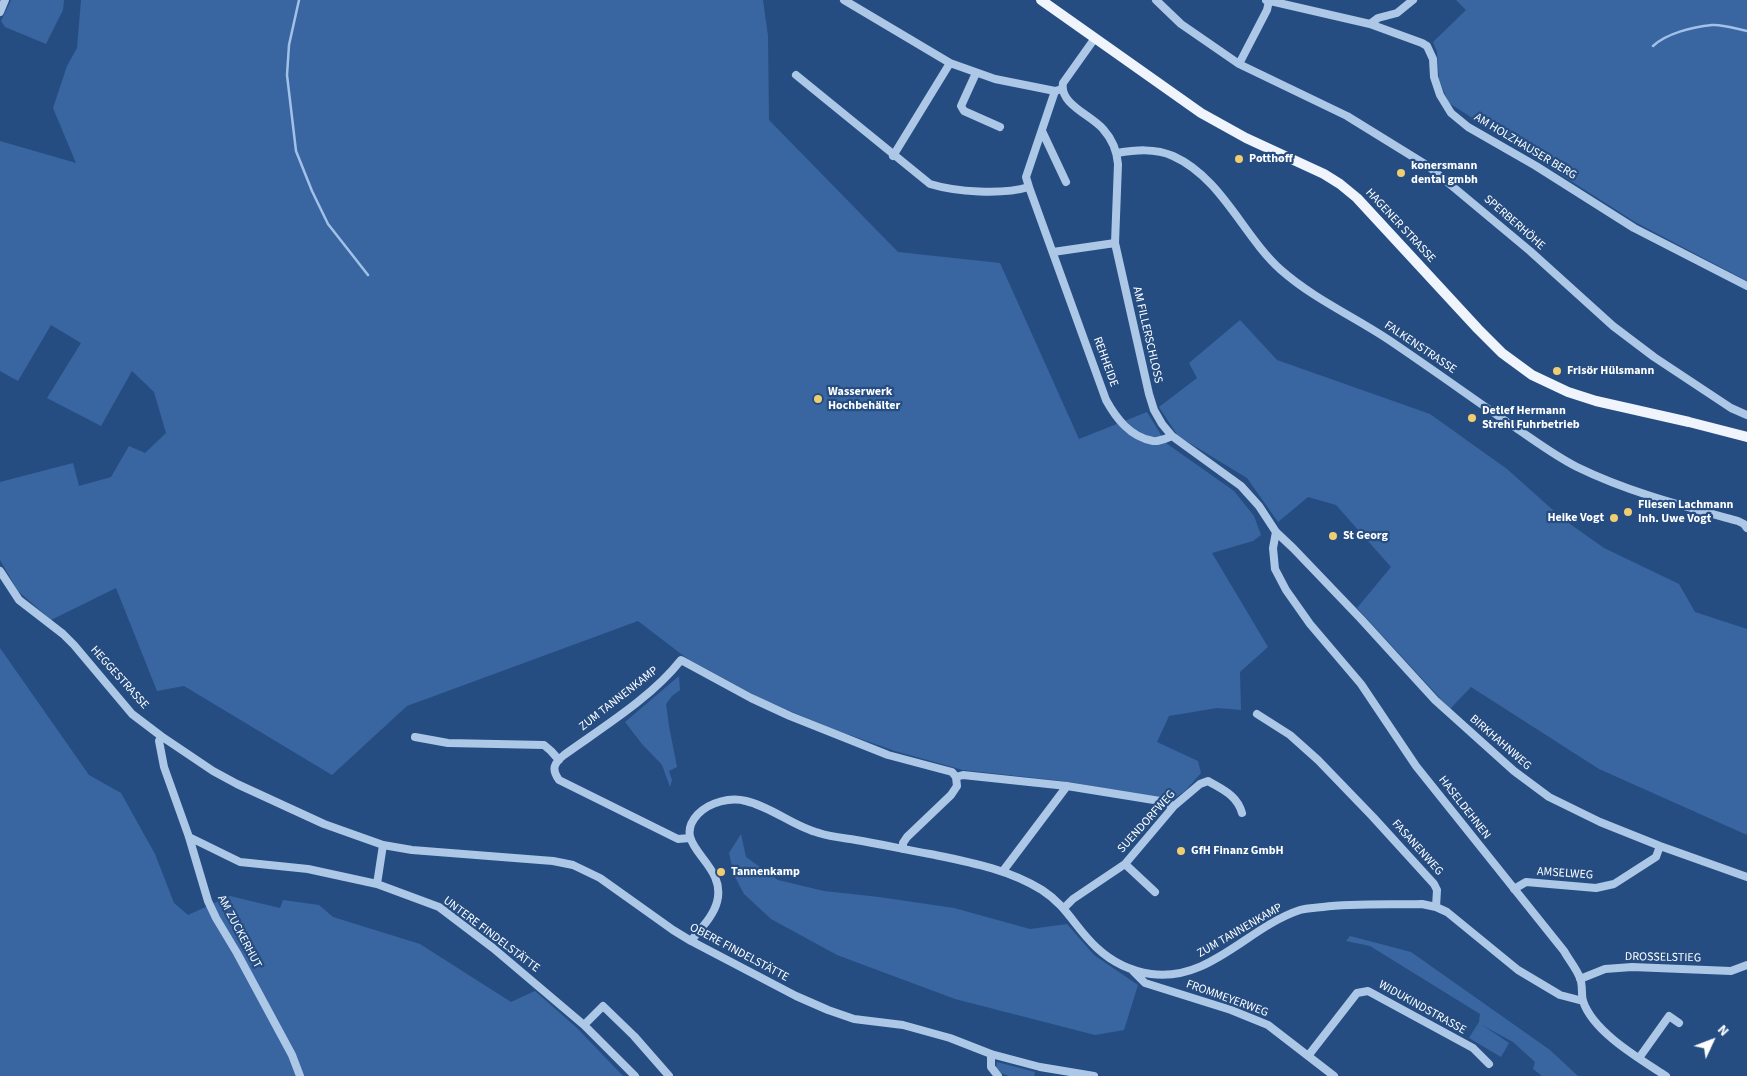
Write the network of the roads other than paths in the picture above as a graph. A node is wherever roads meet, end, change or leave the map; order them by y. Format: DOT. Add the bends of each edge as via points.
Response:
graph roads {
  1 [pos="6,0"];
  2 [pos="844,0"];
  3 [pos="1041,0"];
  4 [pos="1156,0"];
  5 [pos="1268,0"];
  6 [pos="1413,0"];
  7 [pos="0,12"];
  8 [pos="1370,24"];
  9 [pos="1095,38"];
  10 [pos="950,62"];
  11 [pos="1239,64"];
  12 [pos="976,73"];
  13 [pos="796,75"];
  14 [pos="1059,90"];
  15 [pos="1000,128"];
  16 [pos="1042,131"];
  17 [pos="1117,152"];
  18 [pos="893,156"];
  19 [pos="1066,182"];
  20 [pos="1029,187"];
  21 [pos="1115,243"];
  22 [pos="1053,252"];
  23 [pos="1747,286"];
  24 [pos="1747,415"];
  25 [pos="1172,436"];
  26 [pos="1747,437"];
  27 [pos="1746,525"];
  28 [pos="1276,532"];
  29 [pos="1293,548"];
  30 [pos="0,570"];
  31 [pos="1257,714"];
  32 [pos="161,736"];
  33 [pos="415,737"];
  34 [pos="559,760"];
  35 [pos="956,777"];
  36 [pos="1067,786"];
  37 [pos="1174,806"];
  38 [pos="294,810"];
  39 [pos="1242,813"];
  40 [pos="189,837"];
  41 [pos="690,838"];
  42 [pos="384,845"];
  43 [pos="1660,846"];
  44 [pos="903,849"];
  45 [pos="1125,864"];
  46 [pos="1003,871"];
  47 [pos="1747,877"];
  48 [pos="377,884"];
  49 [pos="1514,889"];
  50 [pos="1155,892"];
  51 [pos="1436,906"];
  52 [pos="1064,908"];
  53 [pos="691,941"];
  54 [pos="1747,965"];
  55 [pos="1132,970"];
  56 [pos="1580,979"];
  57 [pos="1583,1001"];
  58 [pos="1679,1023"];
  59 [pos="584,1025"];
  60 [pos="991,1054"];
  61 [pos="1308,1056"];
  62 [pos="1639,1058"];
  63 [pos="1489,1064"];
  64 [pos="300,1076"];
  65 [pos="635,1076"];
  66 [pos="669,1076"];
  67 [pos="998,1076"];
  68 [pos="1094,1076"];
  69 [pos="1334,1076"];
  70 [pos="1666,1076"];
  1 -- 7 [label="street"];
  2 -- 10 [label="street"];
  3 -- 9 [label="main road, HAGENER STRASSE"];
  4 -- 11 [label="street, SPERBERHÖHE" via="1181,24"];
  5 -- 8 [label="street, AM HOLZHAUSER BERG"];
  5 -- 11 [label="street" via="1267,10"];
  6 -- 8 [label="street" via="1397,13 1378,18"];
  8 -- 23 [label="street, AM HOLZHAUSER BERG" via="1427,46 1440,95 1451,113 1468,127 1634,228"];
  9 -- 14 [label="street"];
  9 -- 26 [label="main road, HAGENER STRASSE" via="1210,118 1340,184 1357,198 1502,353 1532,375 1596,401"];
  10 -- 12 [label="street"];
  10 -- 18 [label="street"];
  11 -- 24 [label="street, SPERBERHÖHE" via="1347,116 1428,166 1613,326 1662,362"];
  12 -- 14 [label="street"];
  12 -- 15 [label="street" via="961,106 964,111"];
  13 -- 18 [label="street"];
  14 -- 16 [label="street, REHHEIDE"];
  14 -- 17 [label="street, AM FILLERSCHLOSS" via="1101,127"];
  16 -- 19 [label="street"];
  16 -- 20 [label="street, REHHEIDE" via="1026,177"];
  17 -- 21 [label="street, AM FILLERSCHLOSS"];
  17 -- 27 [label="street, FALKENSTRASSE" via="1153,151 1172,156 1196,171 1216,191 1256,245 1281,270 1312,294 1387,339 1575,466 1615,485"];
  18 -- 20 [label="street" via="930,184 942,188 1003,192"];
  20 -- 22 [label="street, REHHEIDE"];
  21 -- 22 [label="street"];
  21 -- 25 [label="street, AM FILLERSCHLOSS" via="1149,394 1154,410"];
  22 -- 25 [label="street, REHHEIDE" via="1106,400 1114,414 1135,434 1154,441"];
  25 -- 28 [label="street, AM FILLERSCHLOSS" via="1241,486"];
  28 -- 29 [label="street, AM FILLERSCHLOSS"];
  28 -- 49 [label="street, HASELDEHNEN" via="1273,548 1275,569 1286,590 1361,684 1416,766"];
  29 -- 43 [label="street, BIRKHAHNWEG" via="1435,700 1514,771 1549,797"];
  30 -- 32 [label="street, HEGGESTRASSE" via="19,600 63,634 132,714"];
  31 -- 51 [label="street, FASANENWEG" via="1290,735 1373,817 1434,884"];
  32 -- 38 [label="street, HEGGESTRASSE" via="221,775"];
  32 -- 40 [label="street, AM ZUCKERHUT" via="164,767"];
  33 -- 34 [label="street" via="448,743 544,745"];
  34 -- 35 [label="street, ZUM TANNENKAMP" via="633,705 682,660 790,716 888,755 952,772"];
  34 -- 41 [label="street" via="554,773 559,780 678,839"];
  35 -- 36 [label="street, ZUM TANNENKAMP"];
  35 -- 44 [label="street" via="957,786 907,837"];
  36 -- 37 [label="street, ZUM TANNENKAMP"];
  36 -- 46 [label="street"];
  37 -- 39 [label="street, SUENDORFWEG" via="1208,781 1232,795"];
  37 -- 45 [label="street, SUENDORFWEG"];
  38 -- 42 [label="street, OBERE FINDELSTÄTTE"];
  40 -- 48 [label="street, UNTERE FINDELSTÄTTE" via="240,862 308,869"];
  40 -- 64 [label="street, AM ZUCKERHUT" via="208,901 292,1055"];
  41 -- 44 [label="street, ZUM TANNENKAMP" via="693,820 701,811 729,800 746,801 818,833"];
  41 -- 53 [label="street" via="715,874 718,888 717,902 711,914"];
  42 -- 48 [label="street"];
  42 -- 53 [label="street, OBERE FINDELSTÄTTE" via="573,865 600,878"];
  43 -- 47 [label="street, BIRKHAHNWEG"];
  43 -- 49 [label="street, AMSELWEG" via="1656,858 1614,884 1596,888 1526,882"];
  44 -- 46 [label="street, ZUM TANNENKAMP"];
  45 -- 50 [label="street"];
  45 -- 52 [label="street, SUENDORFWEG"];
  46 -- 52 [label="street, ZUM TANNENKAMP" via="1042,890"];
  48 -- 59 [label="street, UNTERE FINDELSTÄTTE" via="439,907"];
  49 -- 56 [label="street, HASELDEHNEN" via="1564,951"];
  51 -- 55 [label="street, ZUM TANNENKAMP" via="1337,905 1301,909 1279,919 1206,965 1179,974"];
  51 -- 57 [label="street" via="1456,918 1518,970 1560,995"];
  52 -- 55 [label="street, ZUM TANNENKAMP" via="1096,948"];
  53 -- 60 [label="street, OBERE FINDELSTÄTTE" via="828,1010 854,1019 903,1025"];
  54 -- 56 [label="street, DROSSELSTIEG" via="1731,971 1632,967 1605,970"];
  55 -- 61 [label="street, FROMMEYERWEG" via="1145,983 1268,1025"];
  56 -- 57 [label="street, HASELDEHNEN"];
  57 -- 62 [label="street, HASELDEHNEN" via="1593,1019"];
  58 -- 62 [label="street" via="1670,1016"];
  59 -- 65 [label="street, UNTERE FINDELSTÄTTE"];
  59 -- 66 [label="street" via="603,1006"];
  60 -- 67 [label="street" via="991,1067"];
  60 -- 68 [label="street, OBERE FINDELSTÄTTE"];
  61 -- 63 [label="street, WIDUKINDSTRASSE" via="1357,993 1368,991 1473,1048"];
  61 -- 69 [label="street, FROMMEYERWEG"];
  62 -- 70 [label="street, HASELDEHNEN"];
}
